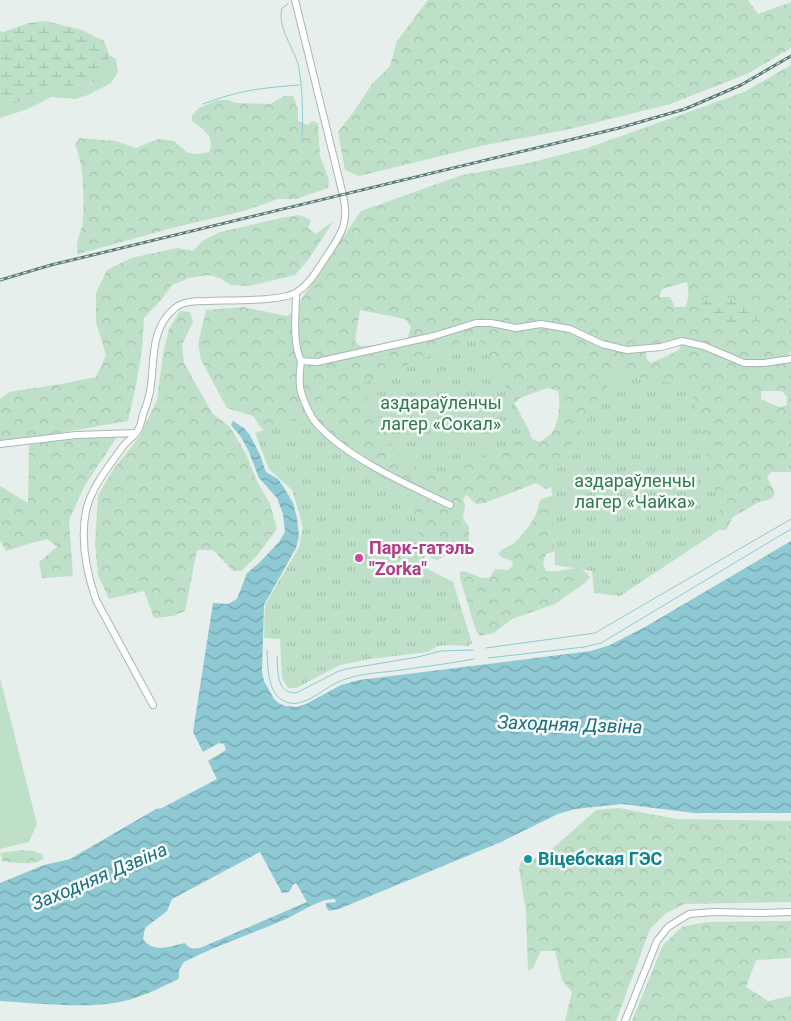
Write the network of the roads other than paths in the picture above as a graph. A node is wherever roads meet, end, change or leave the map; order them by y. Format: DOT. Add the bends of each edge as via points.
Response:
graph roads {
  1 [pos="296,0"];
  2 [pos="296,293"];
  3 [pos="791,359"];
  4 [pos="301,361"];
  5 [pos="136,433"];
  6 [pos="0,444"];
  7 [pos="450,505"];
  8 [pos="153,705"];
  9 [pos="791,912"];
  10 [pos="625,1021"];
  1 -- 2 [label="street" via="347,211 344,227 330,252"];
  2 -- 4 [label="street" via="295,324"];
  2 -- 5 [label="street" via="281,297 193,301 176,307 159,328 150,393"];
  3 -- 4 [label="street" via="744,363 682,340 661,347 628,350 602,344 570,329 542,324 516,328 476,323 434,336 318,362"];
  4 -- 7 [label="street" via="301,392 315,422 346,449 370,464"];
  5 -- 6 [label="street" via="76,435"];
  5 -- 8 [label="street" via="115,457 92,495 86,510 84,554 96,600"];
  9 -- 10 [label="street" via="689,914 668,927 657,941"];
}
